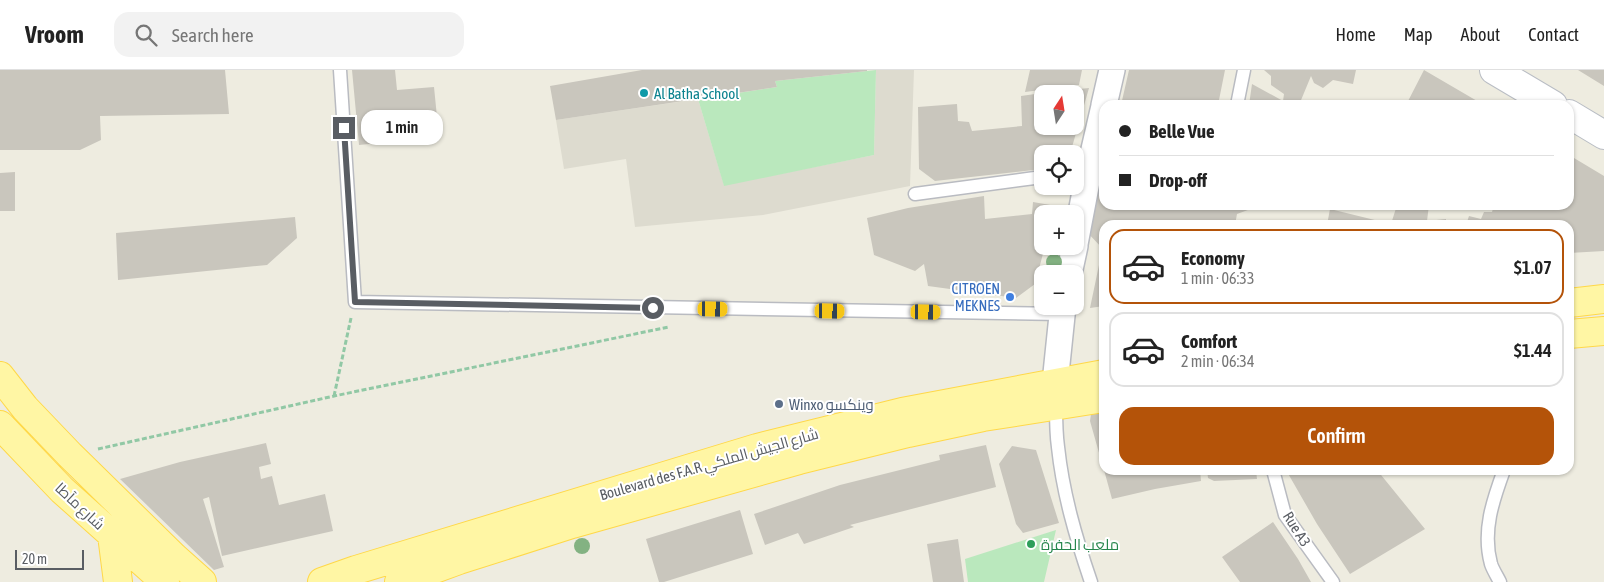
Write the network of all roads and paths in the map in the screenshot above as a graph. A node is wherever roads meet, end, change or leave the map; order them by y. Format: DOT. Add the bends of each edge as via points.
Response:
graph roads {
  1 [pos="340,70"];
  2 [pos="1112,70"];
  3 [pos="1244,70"];
  4 [pos="1494,70"];
  5 [pos="1105,100"];
  6 [pos="1238,100"];
  7 [pos="1545,100"];
  8 [pos="1574,117"];
  9 [pos="1099,128"];
  10 [pos="1604,135"];
  11 [pos="1089,173"];
  12 [pos="1034,178"];
  13 [pos="915,194"];
  14 [pos="1083,205"];
  15 [pos="1604,299"];
  16 [pos="355,302"];
  17 [pos="1574,302"];
  18 [pos="1034,310"];
  19 [pos="1063,315"];
  20 [pos="675,326"];
  21 [pos="1604,331"];
  22 [pos="1574,334"];
  23 [pos="0,376"];
  24 [pos="1099,376"];
  25 [pos="1056,394"];
  26 [pos="334,396"];
  27 [pos="1099,398"];
  28 [pos="0,424"];
  29 [pos="70,455"];
  30 [pos="1273,475"];
  31 [pos="1502,475"];
  32 [pos="112,535"];
  33 [pos="118,582"];
  34 [pos="165,582"];
  35 [pos="202,582"];
  36 [pos="322,582"];
  37 [pos="399,582"];
  38 [pos="1091,582"];
  39 [pos="1333,582"];
  40 [pos="1500,582"];
  1 -- 16 [label="lane"];
  2 -- 5 [label="street"];
  3 -- 6 [label="lane"];
  4 -- 7 [label="street"];
  8 -- 10 [label="street"];
  9 -- 11 [label="street"];
  11 -- 14 [label="street"];
  12 -- 13 [label="lane"];
  15 -- 17 [label="main road"];
  16 -- 18 [label="lane"];
  16 -- 26 [label="path"];
  19 -- 25 [label="street"];
  20 -- 26 [label="path"];
  21 -- 22 [label="main road"];
  23 -- 29 [label="main road" via="24,408"];
  24 -- 25 [label="main road, Boulevard des F.A.R شارع الجيش الملكي"];
  25 -- 27 [label="main road, Boulevard des F.A.R شارع الجيش الملكي"];
  25 -- 36 [label="main road, Boulevard des F.A.R شارع الجيش الملكي" via="902,412 757,448"];
  25 -- 37 [label="main road, Boulevard des F.A.R شارع الجيش الملكي" via="983,417 800,460 572,524"];
  25 -- 38 [label="lane" via="1058,446 1070,517"];
  26 -- 29 [label="path"];
  28 -- 32 [label="main road, شارع مآطا" via="62,490"];
  29 -- 35 [label="main road"];
  30 -- 39 [label="lane, Rue A3" via="1285,515"];
  31 -- 40 [label="lane" via="1489,515 1488,538 1491,564"];
  32 -- 33 [label="main road"];
  32 -- 34 [label="main road, شارع مآطا"];
}
